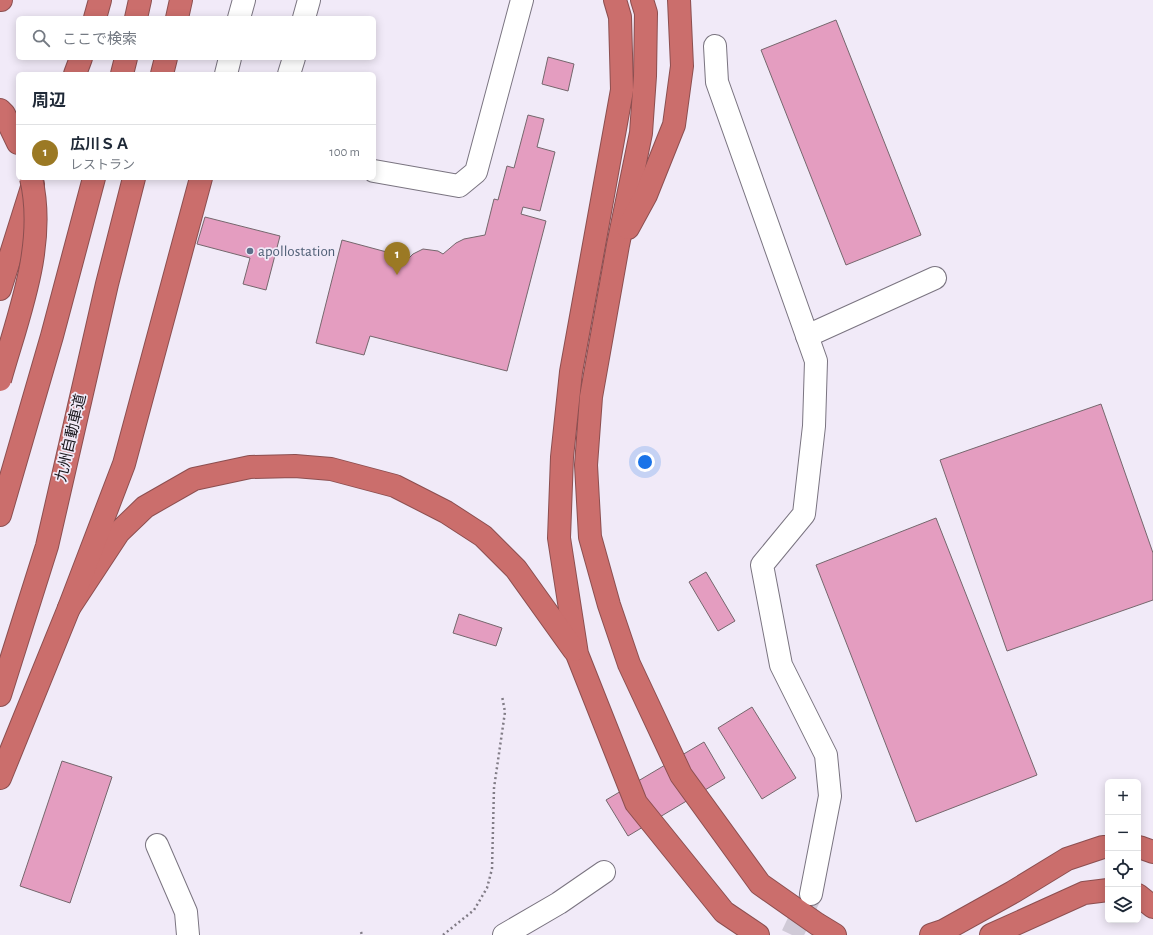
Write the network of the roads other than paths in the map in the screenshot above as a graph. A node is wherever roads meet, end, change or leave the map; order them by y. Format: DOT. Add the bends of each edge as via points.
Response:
graph roads {
  1 [pos="100,0"];
  2 [pos="140,0"];
  3 [pos="181,0"];
  4 [pos="244,0"];
  5 [pos="309,0"];
  6 [pos="522,0"];
  7 [pos="615,0"];
  8 [pos="642,0"];
  9 [pos="679,0"];
  10 [pos="96,16"];
  11 [pos="136,16"];
  12 [pos="177,16"];
  13 [pos="240,16"];
  14 [pos="305,16"];
  15 [pos="715,46"];
  16 [pos="80,60"];
  17 [pos="126,60"];
  18 [pos="166,60"];
  19 [pos="230,60"];
  20 [pos="293,60"];
  21 [pos="76,72"];
  22 [pos="122,72"];
  23 [pos="162,72"];
  24 [pos="226,72"];
  25 [pos="290,72"];
  26 [pos="0,110"];
  27 [pos="16,139"];
  28 [pos="376,171"];
  29 [pos="32,180"];
  30 [pos="34,180"];
  31 [pos="93,180"];
  32 [pos="133,180"];
  33 [pos="200,180"];
  34 [pos="618,245"];
  35 [pos="935,278"];
  36 [pos="0,289"];
  37 [pos="807,336"];
  38 [pos="0,380"];
  39 [pos="0,515"];
  40 [pos="70,608"];
  41 [pos="577,654"];
  42 [pos="0,695"];
  43 [pos="0,778"];
  44 [pos="157,845"];
  45 [pos="1105,847"];
  46 [pos="1141,848"];
  47 [pos="1153,852"];
  48 [pos="604,872"];
  49 [pos="1105,890"];
  50 [pos="811,894"];
  51 [pos="1141,897"];
  52 [pos="1153,907"];
  53 [pos="188,935"];
  54 [pos="504,935"];
  55 [pos="758,935"];
  56 [pos="835,935"];
  57 [pos="931,935"];
  58 [pos="991,935"];
  1 -- 10 [label="highway"];
  2 -- 11 [label="highway"];
  3 -- 12 [label="highway"];
  4 -- 13 [label="street"];
  5 -- 14 [label="street"];
  6 -- 28 [label="street" via="476,172 460,186"];
  7 -- 41 [label="highway" via="620,16 622,90 571,372 562,457 559,538"];
  8 -- 34 [label="highway" via="646,13 646,68 641,133"];
  9 -- 34 [label="highway" via="682,66 674,125 646,195"];
  15 -- 37 [label="street" via="717,82"];
  16 -- 21 [label="highway"];
  17 -- 22 [label="highway"];
  18 -- 23 [label="highway"];
  19 -- 24 [label="street"];
  20 -- 25 [label="street"];
  26 -- 27 [label="highway"];
  29 -- 38 [label="highway, bridge" via="35,194 32,267"];
  30 -- 36 [label="highway"];
  31 -- 39 [label="highway"];
  32 -- 42 [label="highway, 九州自動車道" via="46,546"];
  33 -- 40 [label="highway" via="124,464"];
  34 -- 56 [label="highway" via="591,397 586,464 590,537 609,605 629,664 681,775 760,884"];
  35 -- 37 [label="street"];
  37 -- 50 [label="street" via="816,368 814,426 804,514 762,565 781,665 826,755 830,796"];
  40 -- 41 [label="highway" via="119,532 145,507 194,479 250,467 324,468 395,486 446,512 483,536 516,570"];
  40 -- 43 [label="highway"];
  41 -- 55 [label="highway" via="636,803 724,912"];
  44 -- 53 [label="street" via="186,912"];
  45 -- 57 [label="highway" via="1067,859 1013,892 943,931"];
  46 -- 47 [label="highway"];
  48 -- 54 [label="street"];
  49 -- 58 [label="highway" via="1084,893"];
  51 -- 52 [label="highway"];
}
